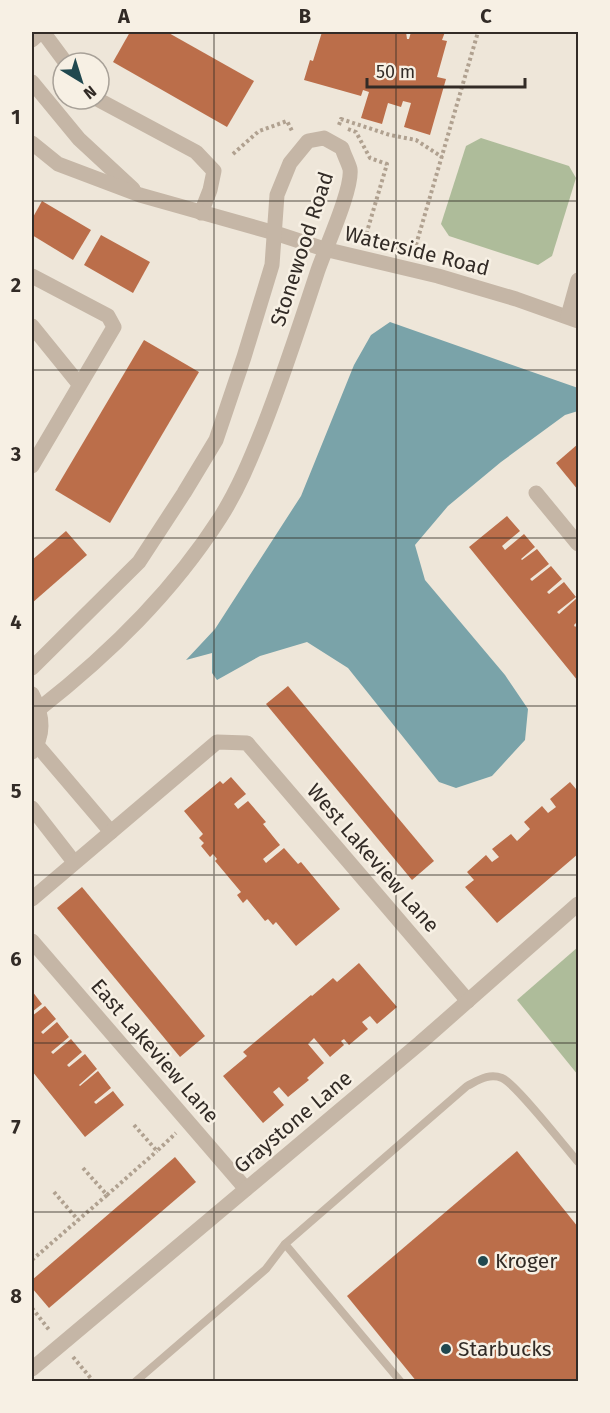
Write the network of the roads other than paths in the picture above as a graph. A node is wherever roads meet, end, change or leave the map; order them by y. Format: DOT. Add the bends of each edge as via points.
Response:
graph roads {
  1 [pos="42,32"];
  2 [pos="32,40"];
  3 [pos="57,51"];
  4 [pos="32,82"];
  5 [pos="111,106"];
  6 [pos="32,143"];
  7 [pos="140,195"];
  8 [pos="201,213"];
  9 [pos="275,233"];
  10 [pos="324,249"];
  11 [pos="32,276"];
  12 [pos="579,280"];
  13 [pos="573,318"];
  14 [pos="32,326"];
  15 [pos="80,384"];
  16 [pos="32,466"];
  17 [pos="536,493"];
  18 [pos="579,544"];
  19 [pos="32,668"];
  20 [pos="32,694"];
  21 [pos="39,709"];
  22 [pos="34,748"];
  23 [pos="32,808"];
  24 [pos="111,832"];
  25 [pos="74,862"];
  26 [pos="32,899"];
  27 [pos="579,904"];
  28 [pos="32,941"];
  29 [pos="468,1001"];
  30 [pos="579,1162"];
  31 [pos="246,1189"];
  32 [pos="285,1244"];
  33 [pos="32,1369"];
  34 [pos="135,1382"];
  35 [pos="401,1382"];
  1 -- 2 [label="street"];
  1 -- 3 [label="street"];
  4 -- 7 [label="street, Waterside Road" via="79,138"];
  5 -- 8 [label="street" via="196,152 214,171"];
  6 -- 7 [label="street, Waterside Road" via="58,164"];
  7 -- 8 [label="street, Waterside Road"];
  8 -- 9 [label="street, Waterside Road"];
  9 -- 10 [label="street, Waterside Road"];
  9 -- 10 [label="street, Stonewood Road" via="277,195 290,163 308,141 324,138 342,148 350,171 341,210"];
  9 -- 19 [label="street, Stonewood Road" via="272,265 216,440 139,562"];
  10 -- 13 [label="street, Waterside Road" via="438,276"];
  10 -- 21 [label="street, Stonewood Road" via="283,378 250,461 221,517 169,589 124,636"];
  11 -- 15 [label="street" via="108,316 114,327"];
  12 -- 13 [label="street"];
  14 -- 15 [label="street"];
  15 -- 16 [label="street"];
  17 -- 18 [label="street"];
  20 -- 21 [label="street"];
  21 -- 22 [label="street" via="42,727"];
  22 -- 24 [label="street"];
  23 -- 25 [label="street"];
  24 -- 25 [label="street"];
  24 -- 29 [label="street, West Lakeview Lane" via="218,742 247,742"];
  25 -- 26 [label="street"];
  27 -- 29 [label="street, Graystone Lane"];
  28 -- 31 [label="street, East Lakeview Lane"];
  29 -- 31 [label="street, Graystone Lane"];
  30 -- 32 [label="lane" via="504,1078 486,1076 467,1086"];
  31 -- 33 [label="street, Graystone Lane"];
  32 -- 34 [label="lane" via="266,1269"];
  32 -- 35 [label="lane"];
}
